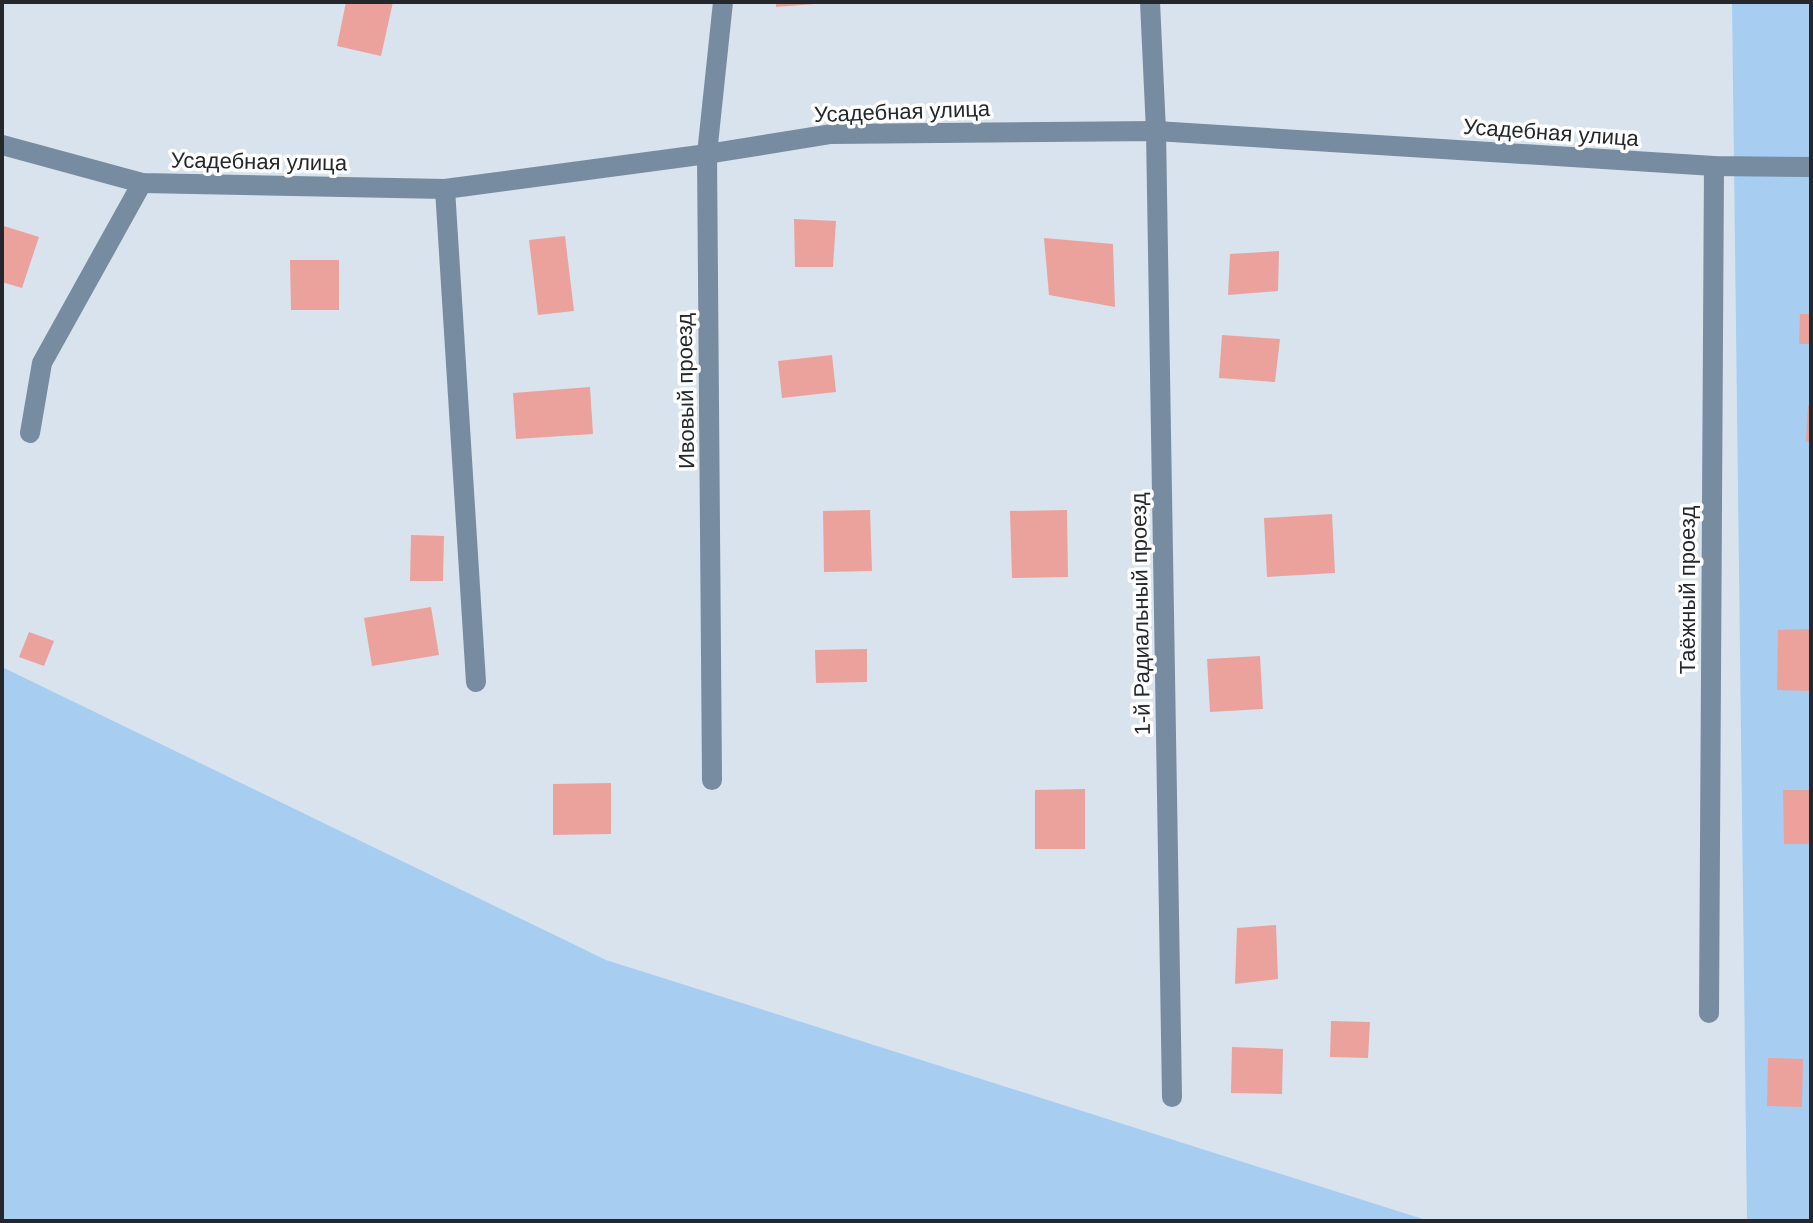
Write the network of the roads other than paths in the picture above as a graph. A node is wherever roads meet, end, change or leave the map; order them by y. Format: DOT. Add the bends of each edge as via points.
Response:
graph roads {
  1 [pos="723,2"];
  2 [pos="1150,2"];
  3 [pos="1156,131"];
  4 [pos="2,145"];
  5 [pos="707,154"];
  6 [pos="1714,166"];
  7 [pos="1811,167"];
  8 [pos="142,183"];
  9 [pos="445,189"];
  10 [pos="30,433"];
  11 [pos="476,682"];
  12 [pos="712,780"];
  13 [pos="1709,1013"];
  14 [pos="1172,1097"];
  1 -- 5 [label="street, Ивовый проезд"];
  2 -- 3 [label="street, 1-й Радиальный проезд"];
  3 -- 5 [label="street, Усадебная улица" via="831,134"];
  3 -- 6 [label="street, Усадебная улица"];
  3 -- 14 [label="street, 1-й Радиальный проезд"];
  4 -- 8 [label="street, Усадебная улица"];
  5 -- 9 [label="street, Усадебная улица"];
  5 -- 12 [label="street, Ивовый проезд"];
  6 -- 7 [label="street, Усадебная улица"];
  6 -- 13 [label="street, Таёжный проезд"];
  8 -- 9 [label="street, Усадебная улица"];
  8 -- 10 [label="street" via="42,363"];
  9 -- 11 [label="street"];
}
